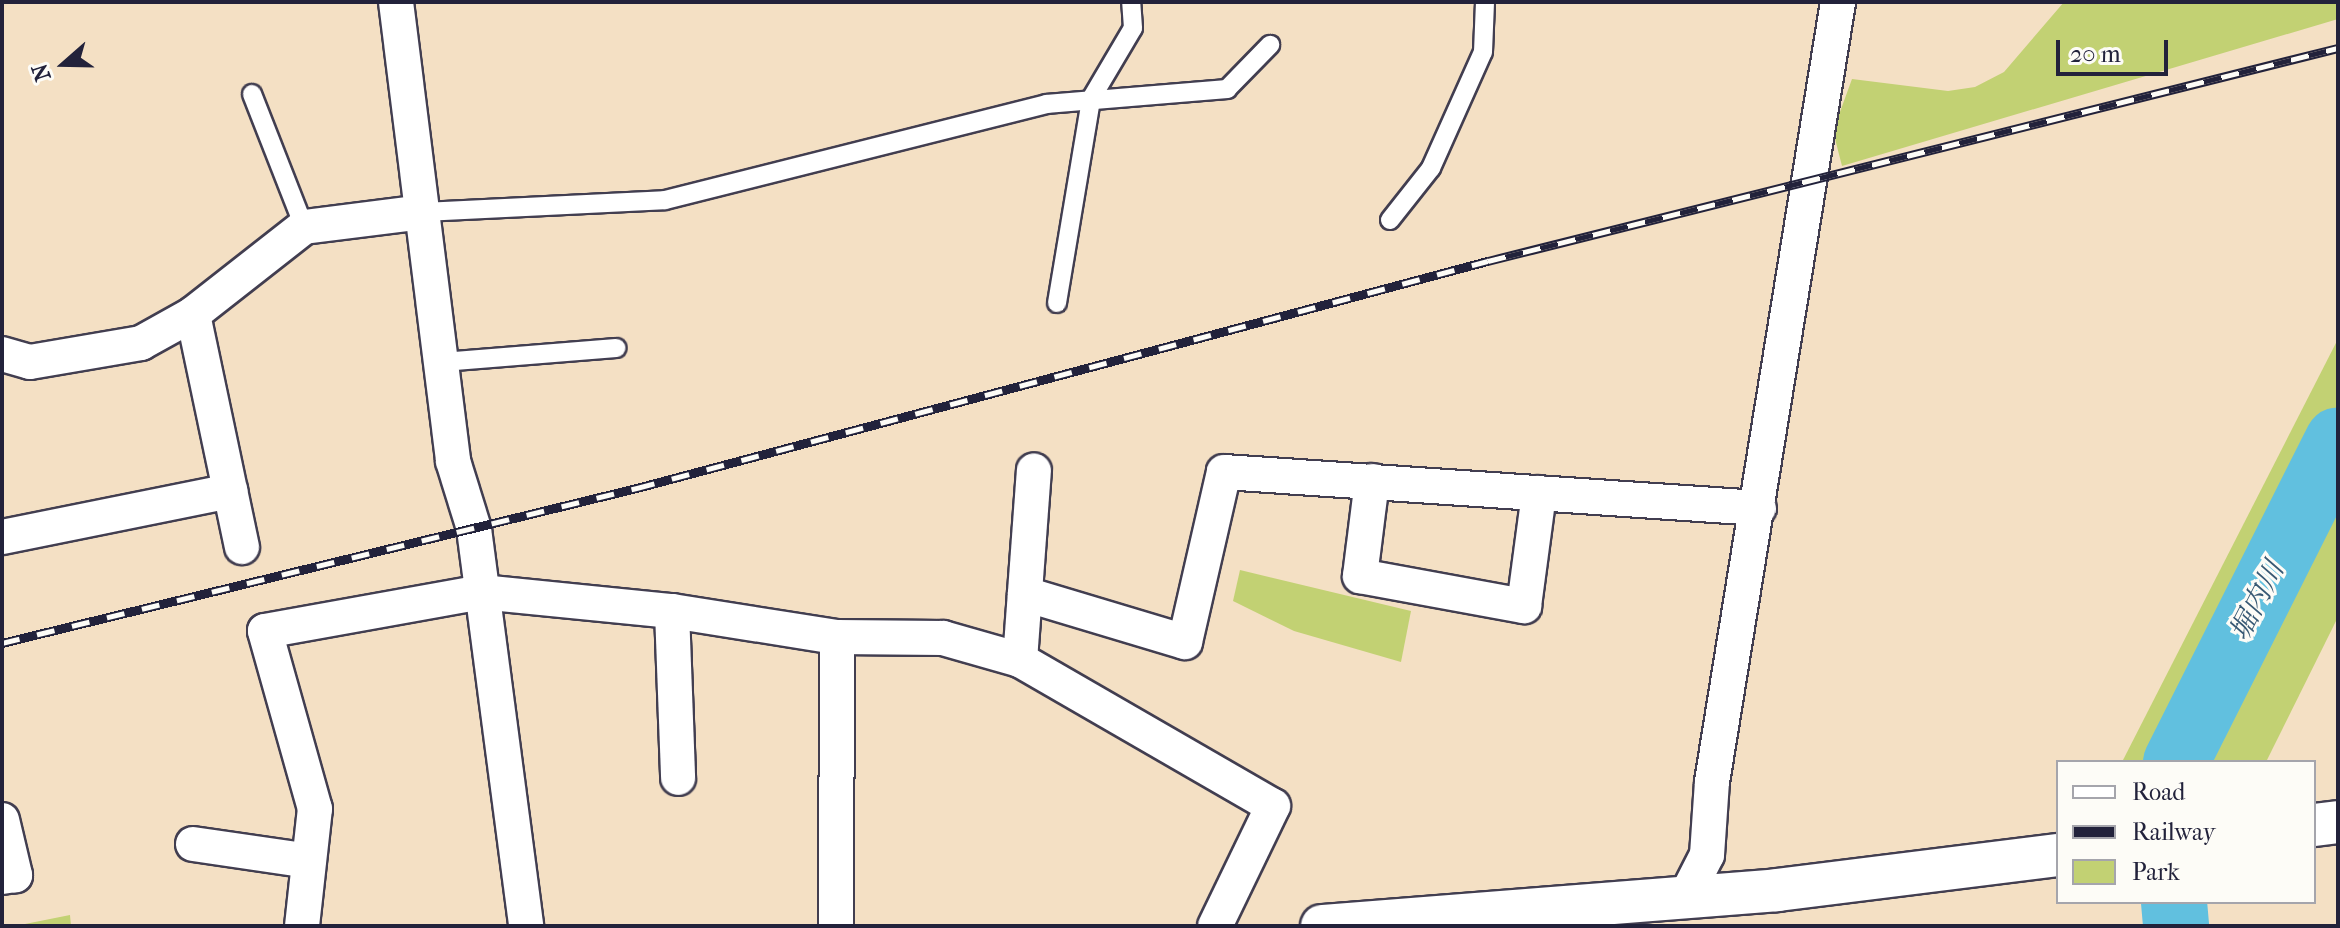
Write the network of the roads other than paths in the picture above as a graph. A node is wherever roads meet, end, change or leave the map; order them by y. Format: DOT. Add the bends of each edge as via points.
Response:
graph roads {
  1 [pos="396,2"];
  2 [pos="1131,2"];
  3 [pos="1485,2"];
  4 [pos="1838,2"];
  5 [pos="1270,45"];
  6 [pos="252,94"];
  7 [pos="1091,99"];
  8 [pos="422,212"];
  9 [pos="1390,220"];
  10 [pos="304,227"];
  11 [pos="1057,303"];
  12 [pos="193,314"];
  13 [pos="616,348"];
  14 [pos="2,354"];
  15 [pos="442,362"];
  16 [pos="1034,471"];
  17 [pos="1372,481"];
  18 [pos="230,491"];
  19 [pos="1539,493"];
  20 [pos="1759,508"];
  21 [pos="2,537"];
  22 [pos="242,547"];
  23 [pos="481,592"];
  24 [pos="1025,594"];
  25 [pos="672,611"];
  26 [pos="837,637"];
  27 [pos="1020,660"];
  28 [pos="678,778"];
  29 [pos="2,820"];
  30 [pos="2338,822"];
  31 [pos="2316,825"];
  32 [pos="193,844"];
  33 [pos="2056,855"];
  34 [pos="309,861"];
  35 [pos="2,877"];
  36 [pos="1662,906"];
  37 [pos="302,926"];
  38 [pos="526,926"];
  39 [pos="836,926"];
  40 [pos="1215,926"];
  41 [pos="1322,926"];
  1 -- 8 [label="street"];
  2 -- 7 [label="lane" via="1133,28"];
  3 -- 9 [label="lane" via="1483,52 1431,168"];
  4 -- 20 [label="street"];
  5 -- 7 [label="lane" via="1227,89"];
  6 -- 10 [label="lane"];
  7 -- 8 [label="lane" via="1046,104 665,200"];
  7 -- 11 [label="lane"];
  8 -- 10 [label="street"];
  8 -- 15 [label="street"];
  10 -- 12 [label="street"];
  12 -- 14 [label="street" via="141,343 30,362"];
  12 -- 18 [label="street"];
  13 -- 15 [label="lane"];
  15 -- 23 [label="street" via="453,461 474,529"];
  16 -- 24 [label="street"];
  17 -- 19 [label="street"];
  17 -- 19 [label="street" via="1360,576 1524,606"];
  17 -- 24 [label="street" via="1224,472 1185,642"];
  18 -- 21 [label="street"];
  18 -- 22 [label="street"];
  19 -- 20 [label="street"];
  20 -- 36 [label="street" via="1712,782 1707,855"];
  23 -- 25 [label="street"];
  23 -- 34 [label="street" via="265,631 315,809"];
  23 -- 38 [label="street"];
  24 -- 27 [label="street"];
  25 -- 26 [label="street"];
  25 -- 28 [label="street"];
  26 -- 27 [label="street" via="943,638"];
  26 -- 39 [label="street"];
  27 -- 40 [label="street" via="1273,806"];
  29 -- 35 [label="street" via="15,875"];
  30 -- 31 [label="street"];
  32 -- 34 [label="street"];
  33 -- 36 [label="street"];
  34 -- 37 [label="street"];
  36 -- 41 [label="street"];
}
